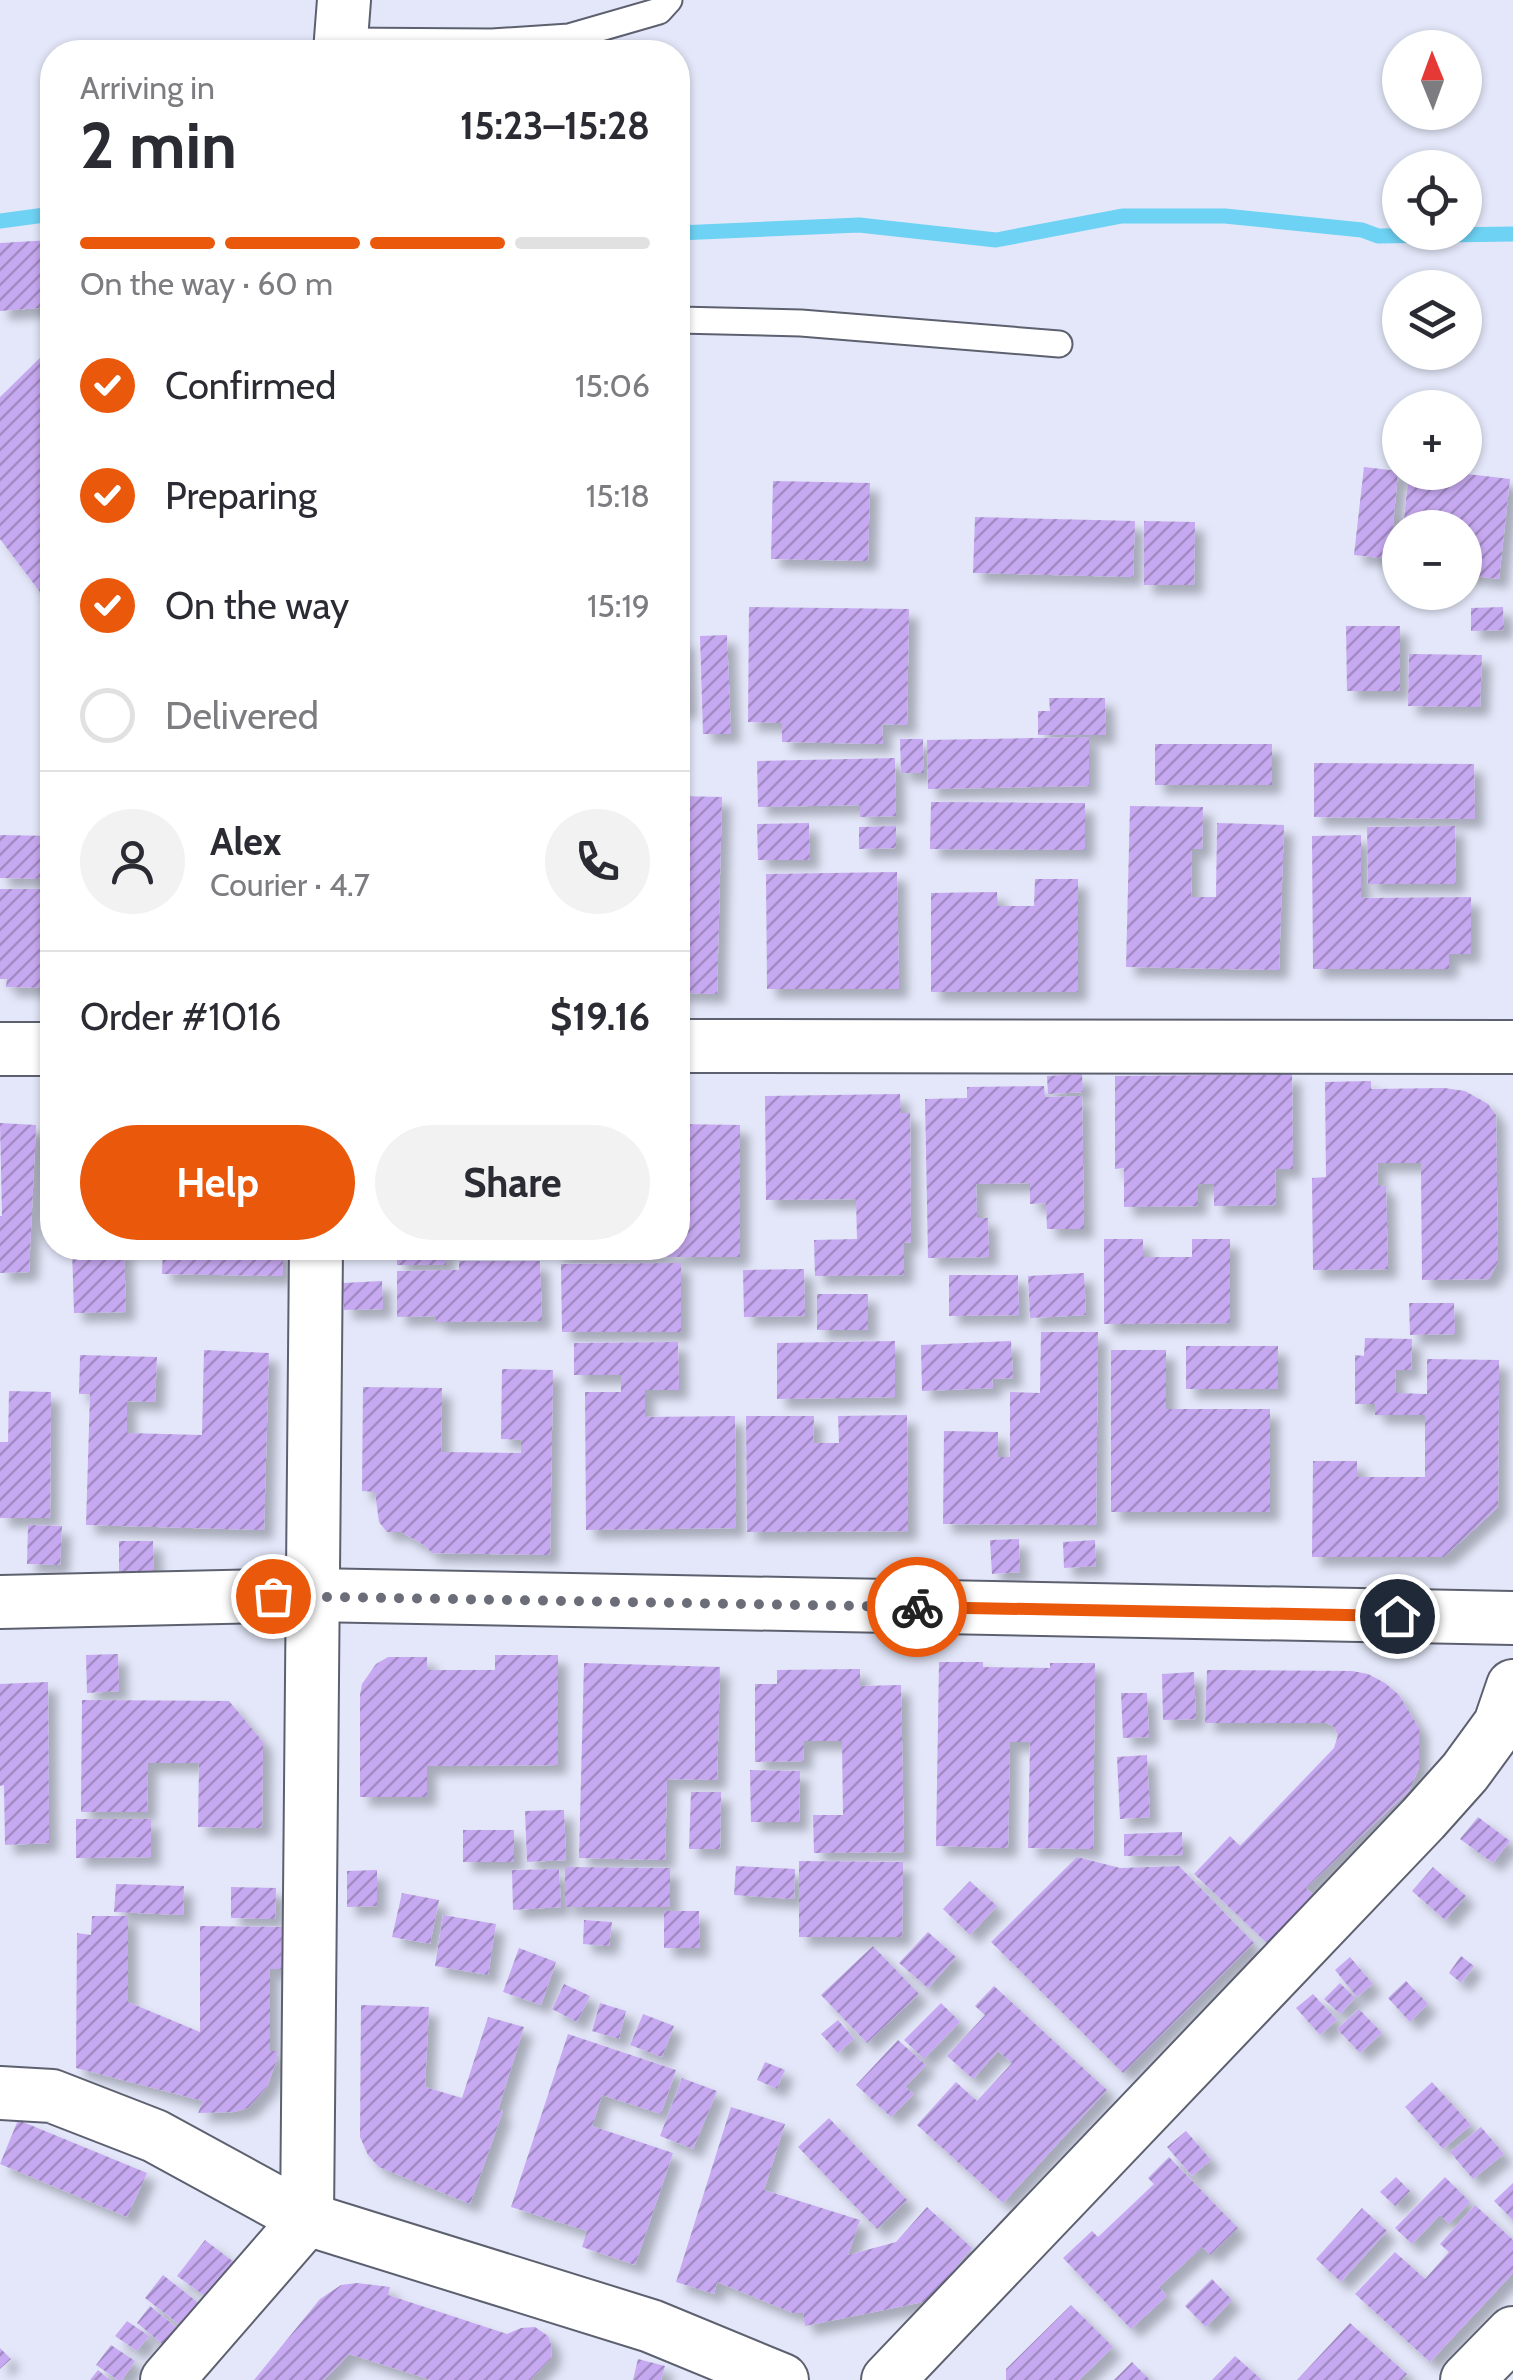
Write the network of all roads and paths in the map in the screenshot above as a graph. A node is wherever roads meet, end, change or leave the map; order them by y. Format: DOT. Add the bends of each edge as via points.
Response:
graph roads {
  1 [pos="669,0"];
  2 [pos="342,31"];
  3 [pos="465,40"];
  4 [pos="522,40"];
  5 [pos="690,320"];
  6 [pos="1059,344"];
  7 [pos="690,1046"];
  8 [pos="1513,1046"];
  9 [pos="0,1049"];
  10 [pos="40,1049"];
  11 [pos="316,1260"];
  12 [pos="312,1595"];
  13 [pos="0,1602"];
  14 [pos="1513,1618"];
  15 [pos="1513,1686"];
  16 [pos="0,2093"];
  17 [pos="307,2219"];
  18 [pos="1513,2333"];
  19 [pos="167,2380"];
  20 [pos="782,2380"];
  21 [pos="888,2380"];
  22 [pos="1468,2380"];
  1 -- 4 [label="lane" via="658,11 568,37"];
  2 -- 3 [label="lane"];
  5 -- 6 [label="lane"];
  7 -- 8 [label="street"];
  9 -- 10 [label="street"];
  11 -- 12 [label="street"];
  12 -- 13 [label="street"];
  12 -- 14 [label="street"];
  12 -- 17 [label="street"];
  15 -- 21 [label="street" via="1500,1724 1465,1772"];
  16 -- 17 [label="street" via="52,2096 155,2136"];
  17 -- 19 [label="street"];
  17 -- 20 [label="street" via="651,2326"];
  18 -- 22 [label="street"];
}
